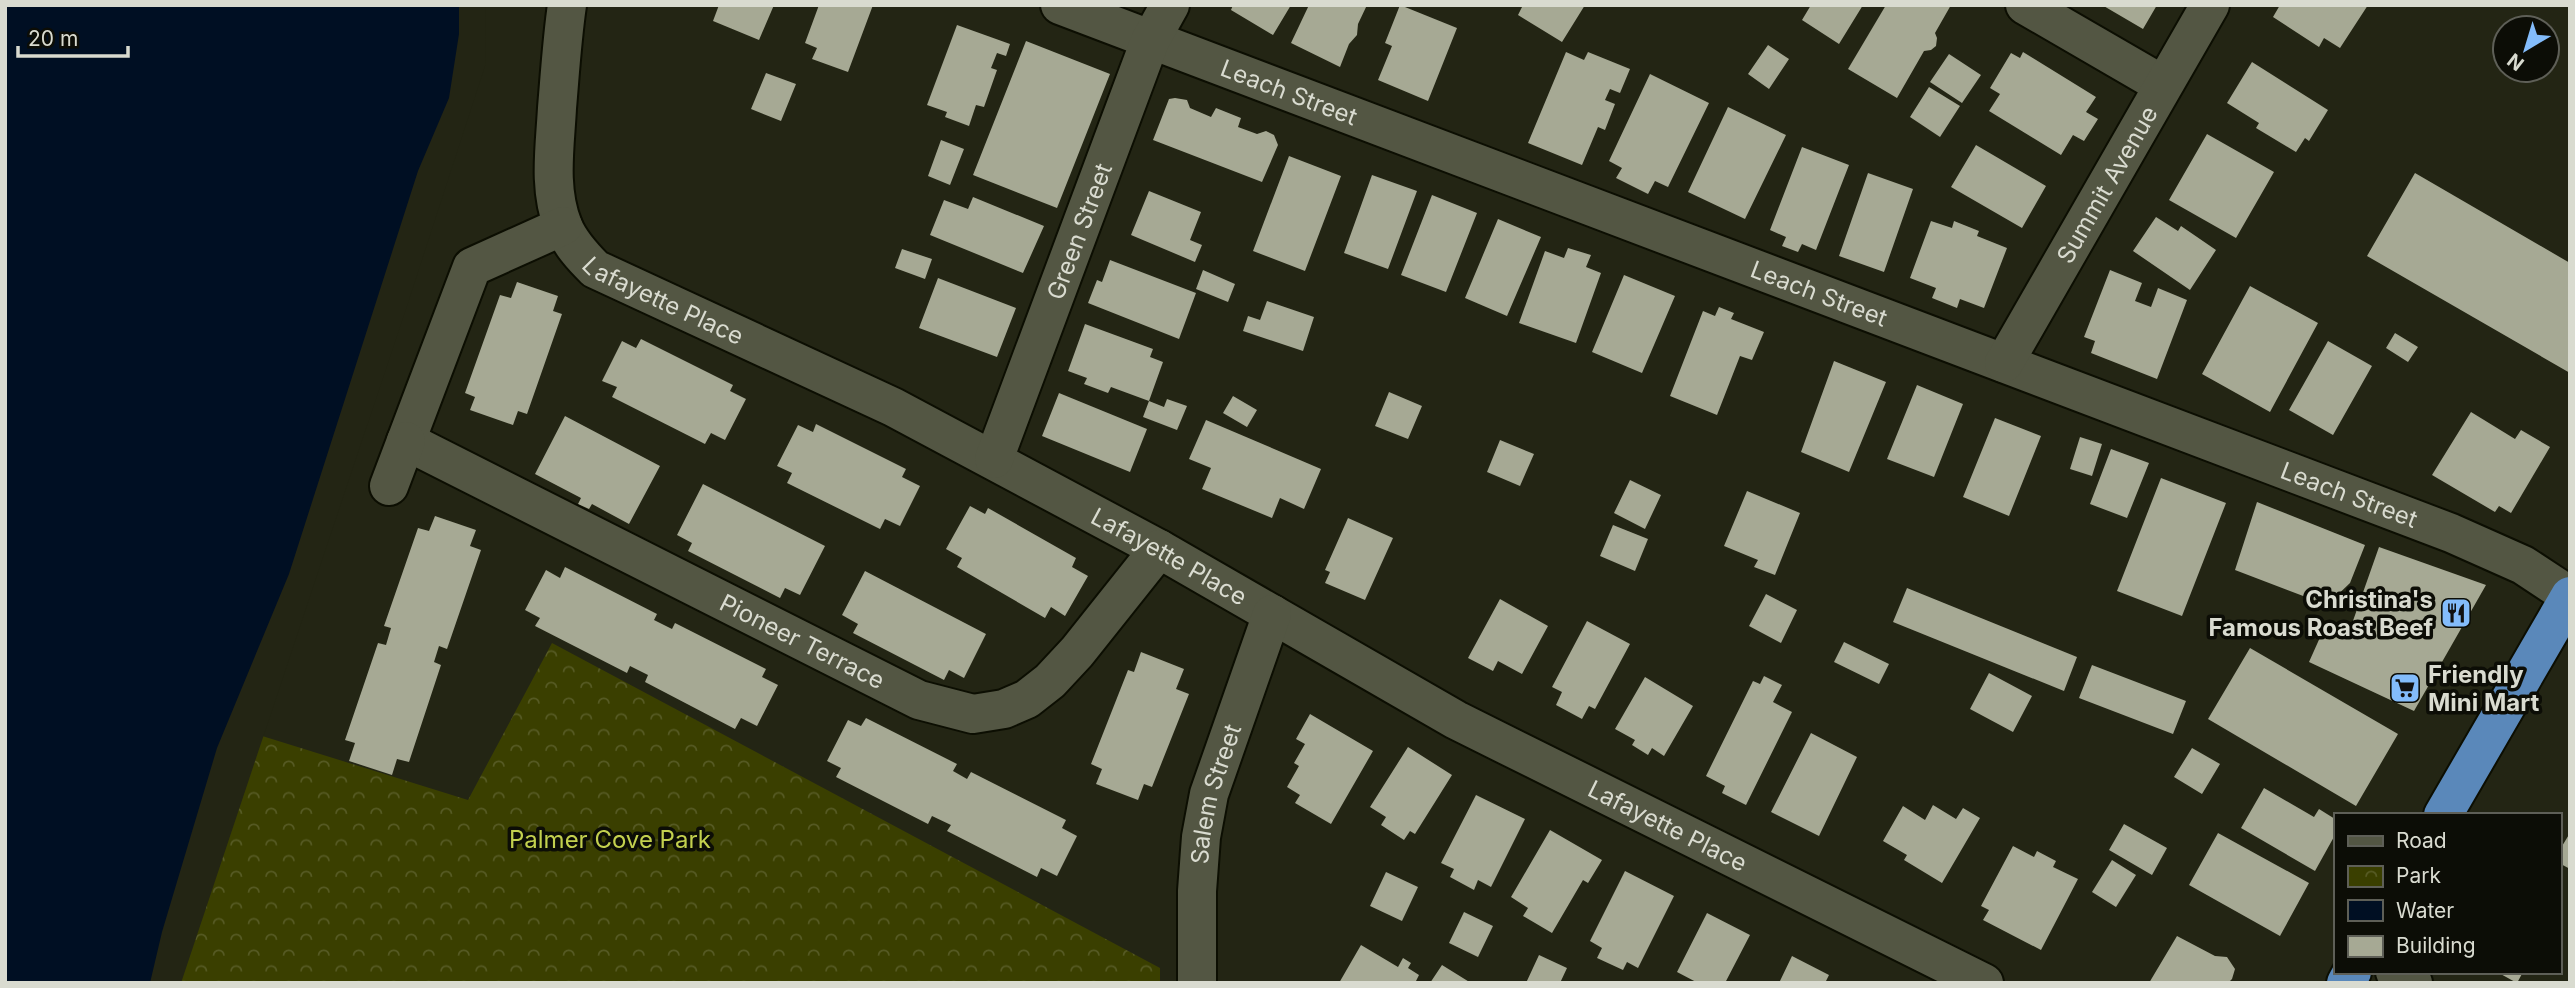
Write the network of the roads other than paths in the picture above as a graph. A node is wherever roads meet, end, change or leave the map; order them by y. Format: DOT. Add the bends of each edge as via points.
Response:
graph roads {
  1 [pos="567,5"];
  2 [pos="1060,5"];
  3 [pos="1170,5"];
  4 [pos="2025,5"];
  5 [pos="2210,5"];
  6 [pos="1150,41"];
  7 [pos="2163,85"];
  8 [pos="564,226"];
  9 [pos="2004,363"];
  10 [pos="406,441"];
  11 [pos="994,459"];
  12 [pos="389,486"];
  13 [pos="1159,549"];
  14 [pos="2570,596"];
  15 [pos="1272,614"];
  16 [pos="2444,813"];
  17 [pos="1197,983"];
  18 [pos="1984,983"];
  1 -- 8 [label="street, Lafayette Place" via="554,160 555,195"];
  2 -- 6 [label="street, Leach Street"];
  3 -- 6 [label="street, Green Street"];
  4 -- 7 [label="street"];
  5 -- 7 [label="street, Summit Avenue"];
  6 -- 9 [label="street, Leach Street"];
  6 -- 11 [label="street, Green Street"];
  7 -- 9 [label="street, Summit Avenue"];
  8 -- 10 [label="street" via="472,267"];
  8 -- 11 [label="street, Lafayette Place" via="595,269 893,407"];
  9 -- 14 [label="street, Leach Street" via="2472,542 2529,569"];
  10 -- 12 [label="street"];
  10 -- 13 [label="street, Pioneer Terrace" via="919,700 973,714 1004,709 1050,681"];
  11 -- 13 [label="street, Lafayette Place"];
  13 -- 15 [label="street, Lafayette Place"];
  14 -- 16 [label="highway"];
  15 -- 17 [label="street, Salem Street" via="1209,794 1197,891"];
  15 -- 18 [label="street, Lafayette Place" via="1485,735"];
}
